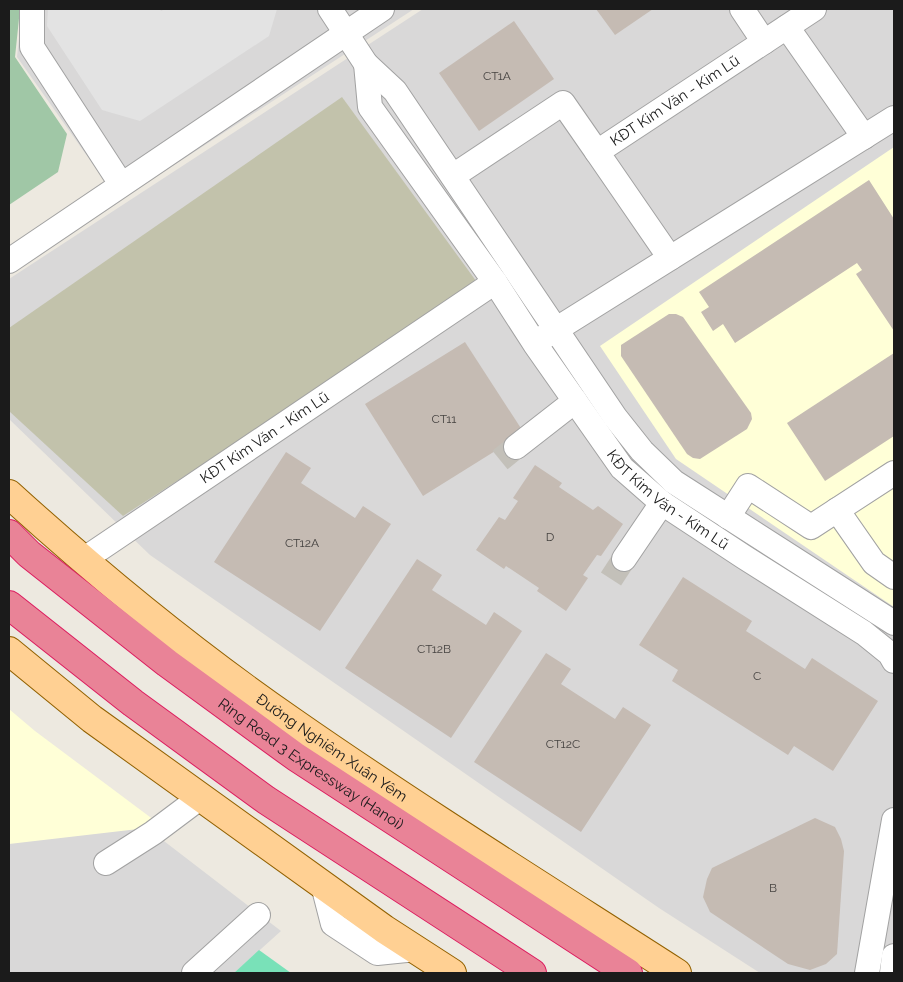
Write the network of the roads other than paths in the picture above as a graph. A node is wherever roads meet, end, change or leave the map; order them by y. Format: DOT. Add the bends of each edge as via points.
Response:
graph roads {
  1 [pos="32,9"];
  2 [pos="330,9"];
  3 [pos="382,9"];
  4 [pos="742,9"];
  5 [pos="814,9"];
  6 [pos="787,20"];
  7 [pos="346,32"];
  8 [pos="764,42"];
  9 [pos="366,64"];
  10 [pos="395,91"];
  11 [pos="370,107"];
  12 [pos="894,118"];
  13 [pos="864,136"];
  14 [pos="597,152"];
  15 [pos="453,176"];
  16 [pos="121,184"];
  17 [pos="670,258"];
  18 [pos="9,261"];
  19 [pos="495,282"];
  20 [pos="556,329"];
  21 [pos="536,344"];
  22 [pos="575,401"];
  23 [pos="615,417"];
  24 [pos="596,431"];
  25 [pos="516,447"];
  26 [pos="894,474"];
  27 [pos="9,494"];
  28 [pos="705,502"];
  29 [pos="662,503"];
  30 [pos="837,510"];
  31 [pos="728,517"];
  32 [pos="690,522"];
  33 [pos="9,534"];
  34 [pos="83,560"];
  35 [pos="624,560"];
  36 [pos="894,577"];
  37 [pos="9,605"];
  38 [pos="894,623"];
  39 [pos="9,651"];
  40 [pos="894,660"];
  41 [pos="201,797"];
  42 [pos="894,824"];
  43 [pos="106,863"];
  44 [pos="258,915"];
  45 [pos="894,956"];
  46 [pos="194,973"];
  47 [pos="452,973"];
  48 [pos="532,973"];
  49 [pos="628,973"];
  50 [pos="677,973"];
  51 [pos="867,973"];
  52 [pos="892,973"];
  1 -- 16 [label="street" via="32,47"];
  2 -- 7 [label="street"];
  3 -- 7 [label="street"];
  4 -- 8 [label="street"];
  5 -- 6 [label="street, KĐT Kim Văn - Kim Lũ"];
  6 -- 8 [label="street, KĐT Kim Văn - Kim Lũ"];
  6 -- 13 [label="street"];
  7 -- 9 [label="street"];
  7 -- 16 [label="street"];
  8 -- 14 [label="street, KĐT Kim Văn - Kim Lũ"];
  9 -- 10 [label="street, KĐT Kim Văn - Kim Lũ"];
  9 -- 11 [label="street"];
  10 -- 11 [label="street"];
  10 -- 15 [label="street, KĐT Kim Văn - Kim Lũ"];
  11 -- 19 [label="street, KĐT Kim Văn - Kim Lũ"];
  12 -- 13 [label="street"];
  13 -- 17 [label="street"];
  14 -- 15 [label="street" via="563,103"];
  14 -- 17 [label="street, KĐT Kim Văn - Kim Lũ"];
  15 -- 20 [label="street, KĐT Kim Văn - Kim Lũ"];
  16 -- 18 [label="street"];
  17 -- 20 [label="street"];
  19 -- 21 [label="street, KĐT Kim Văn - Kim Lũ"];
  19 -- 34 [label="street, KĐT Kim Văn - Kim Lũ"];
  20 -- 21 [label="street"];
  20 -- 23 [label="street, KĐT Kim Văn - Kim Lũ"];
  21 -- 22 [label="street, KĐT Kim Văn - Kim Lũ"];
  22 -- 24 [label="street, KĐT Kim Văn - Kim Lũ"];
  22 -- 25 [label="street"];
  23 -- 24 [label="street"];
  23 -- 28 [label="street, KĐT Kim Văn - Kim Lũ" via="642,451 674,482"];
  24 -- 29 [label="street, KĐT Kim Văn - Kim Lũ" via="622,468"];
  26 -- 30 [label="street"];
  27 -- 34 [label="main road, Đường Nghiêm Xuân Yêm"];
  28 -- 31 [label="street, KĐT Kim Văn - Kim Lũ"];
  28 -- 32 [label="street"];
  29 -- 32 [label="street, KĐT Kim Văn - Kim Lũ"];
  29 -- 35 [label="street"];
  30 -- 31 [label="street" via="811,527 748,486"];
  30 -- 36 [label="street" via="874,563"];
  31 -- 38 [label="street, KĐT Kim Văn - Kim Lũ"];
  32 -- 40 [label="street, KĐT Kim Văn - Kim Lũ" via="864,633"];
  33 -- 49 [label="highway, Ring Road 3 Expressway (Hanoi)" via="29,554 159,657 296,757"];
  34 -- 50 [label="main road, Đường Nghiêm Xuân Yêm" via="291,721"];
  37 -- 48 [label="highway" via="133,703 266,800"];
  39 -- 41 [label="main road" via="92,719"];
  41 -- 43 [label="street"];
  41 -- 47 [label="main road"];
  42 -- 51 [label="street"];
  44 -- 46 [label="street"];
  45 -- 52 [label="street"];
}
